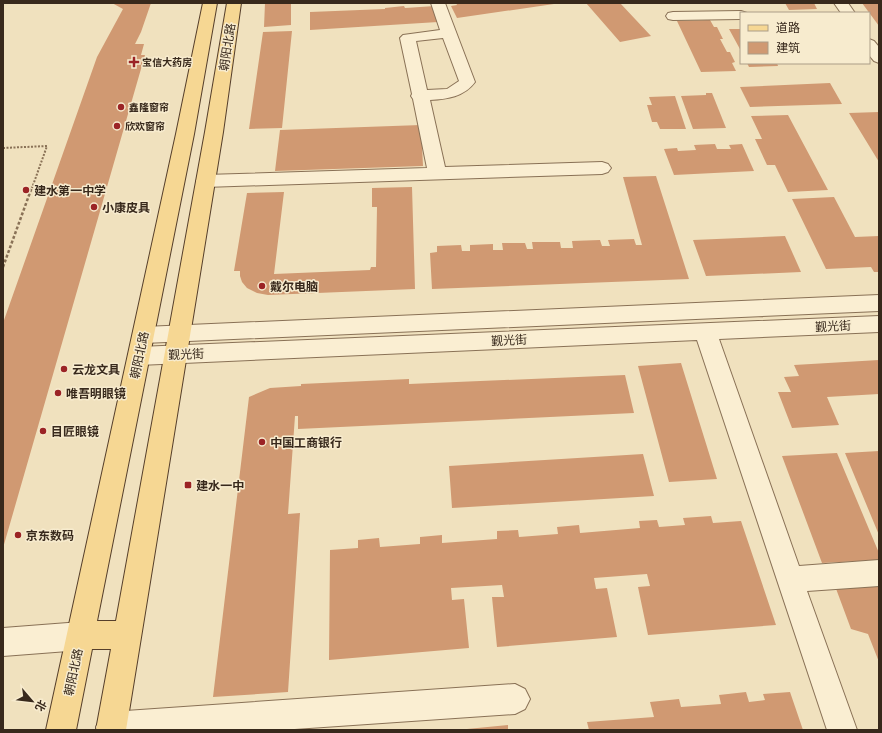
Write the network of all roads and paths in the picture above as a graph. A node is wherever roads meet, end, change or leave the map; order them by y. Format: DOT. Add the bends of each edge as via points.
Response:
graph roads {
  1 [pos="210,3"];
  2 [pos="234,3"];
  3 [pos="438,3"];
  4 [pos="841,3"];
  5 [pos="847,12"];
  6 [pos="740,14"];
  7 [pos="673,16"];
  8 [pos="449,33"];
  9 [pos="870,45"];
  10 [pos="879,58"];
  11 [pos="420,96"];
  12 [pos="3,148"];
  13 [pos="602,168"];
  14 [pos="437,173"];
  15 [pos="205,181"];
  16 [pos="3,267"];
  17 [pos="879,303"];
  18 [pos="879,324"];
  19 [pos="705,331"];
  20 [pos="144,335"];
  21 [pos="177,344"];
  22 [pos="139,356"];
  23 [pos="879,573"];
  24 [pos="790,579"];
  25 [pos="127,634"];
  26 [pos="80,636"];
  27 [pos="3,642"];
  28 [pos="515,699"];
  29 [pos="111,729"];
  30 [pos="61,730"];
  31 [pos="842,730"];
  1 -- 20 [label="main road, 朝阳北路"];
  2 -- 15 [label="main road, 朝阳北路"];
  3 -- 8 [label="street"];
  4 -- 5 [label="street"];
  6 -- 7 [label="street"];
  8 -- 11 [label="street" via="408,38"];
  8 -- 11 [label="street" via="467,82 449,94"];
  9 -- 10 [label="street"];
  11 -- 14 [label="street"];
  12 -- 16 [label="path" via="47,146"];
  13 -- 14 [label="street"];
  14 -- 15 [label="street"];
  15 -- 21 [label="main road, 朝阳北路"];
  17 -- 21 [label="street, 觐光街"];
  18 -- 19 [label="street, 觐光街"];
  19 -- 21 [label="street, 觐光街"];
  19 -- 24 [label="street"];
  20 -- 21 [label="street, 觐光街"];
  20 -- 22 [label="main road, 朝阳北路"];
  21 -- 22 [label="street, 觐光街"];
  21 -- 25 [label="main road, 朝阳北路"];
  22 -- 26 [label="main road, 朝阳北路"];
  23 -- 24 [label="street"];
  24 -- 31 [label="street"];
  25 -- 26 [label="main road"];
  25 -- 29 [label="main road, 朝阳北路"];
  26 -- 27 [label="street"];
  26 -- 30 [label="main road, 朝阳北路"];
  28 -- 29 [label="street"];
}
